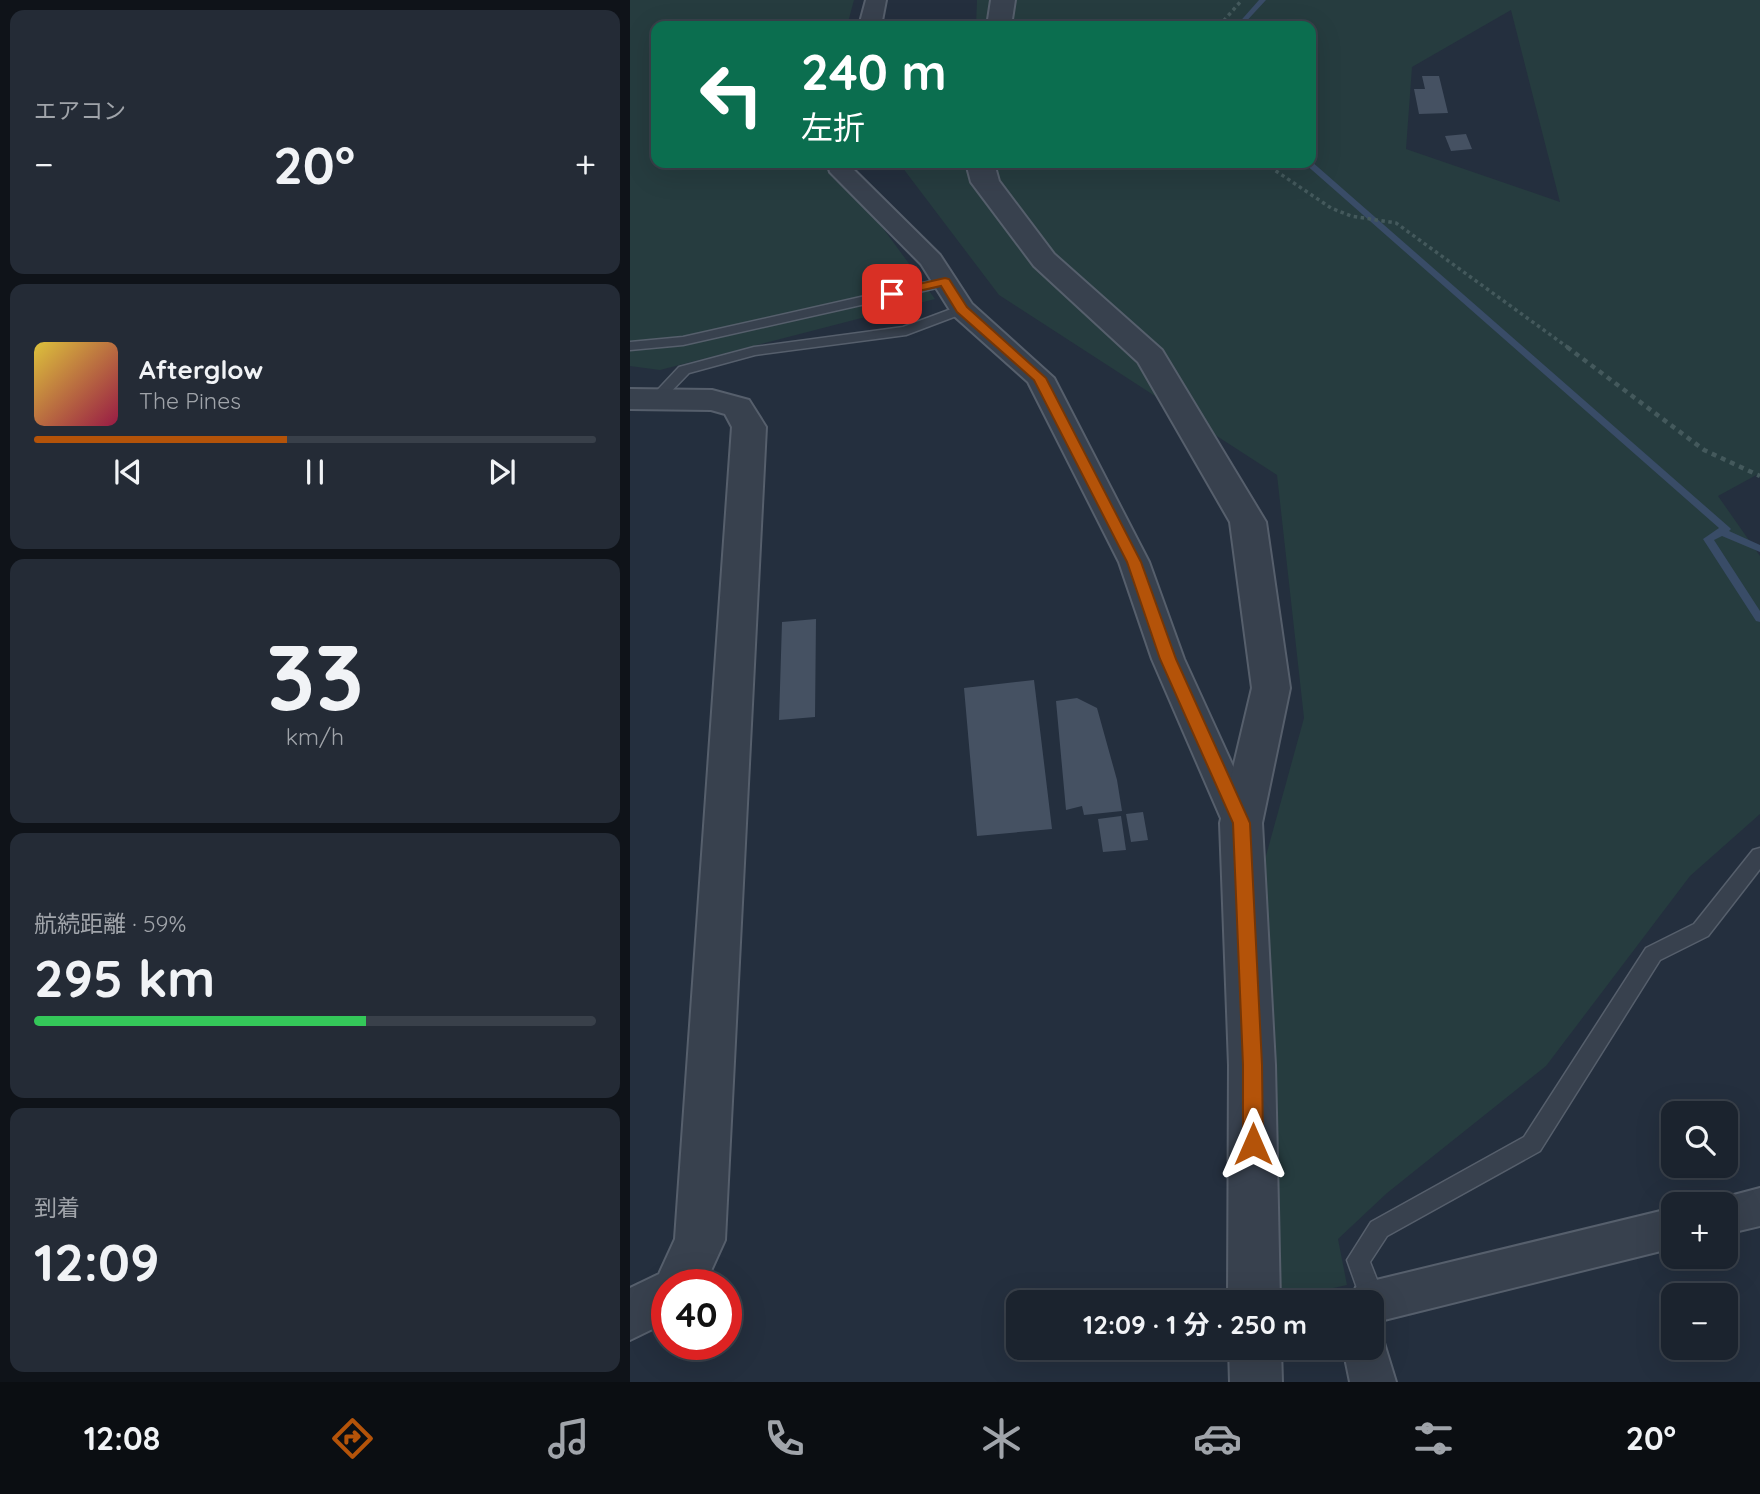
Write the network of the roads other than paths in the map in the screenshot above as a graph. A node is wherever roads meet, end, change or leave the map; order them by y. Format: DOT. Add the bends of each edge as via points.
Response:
graph roads {
  1 [pos="876,0"];
  2 [pos="1003,0"];
  3 [pos="871,21"];
  4 [pos="1000,21"];
  5 [pos="839,168"];
  6 [pos="981,168"];
  7 [pos="945,282"];
  8 [pos="962,309"];
  9 [pos="630,346"];
  10 [pos="643,399"];
  11 [pos="1241,823"];
  12 [pos="1760,855"];
  13 [pos="1760,1207"];
  14 [pos="1738,1212"];
  15 [pos="1661,1231"];
  16 [pos="687,1269"];
  17 [pos="1254,1290"];
  18 [pos="1368,1290"];
  19 [pos="1384,1298"];
  20 [pos="651,1304"];
  21 [pos="630,1315"];
  22 [pos="1255,1360"];
  23 [pos="1368,1360"];
  24 [pos="1256,1382"];
  25 [pos="1373,1382"];
  1 -- 3 [label="street"];
  2 -- 4 [label="street"];
  5 -- 7 [label="street" via="931,260"];
  6 -- 11 [label="street" via="985,182 1044,260 1151,357 1248,522 1271,688"];
  7 -- 8 [label="street"];
  7 -- 9 [label="lane" via="683,341"];
  8 -- 10 [label="lane" via="906,331 754,351 684,370"];
  8 -- 11 [label="street" via="1040,378 1134,562 1168,659"];
  10 -- 16 [label="street" via="712,400 737,407 749,427 700,1240"];
  11 -- 17 [label="street" via="1252,1065"];
  12 -- 18 [label="lane" via="1702,930 1653,954 1532,1144 1379,1229 1358,1260"];
  13 -- 14 [label="street"];
  15 -- 19 [label="street"];
  20 -- 21 [label="street"];
  22 -- 24 [label="street"];
  23 -- 25 [label="street"];
}
